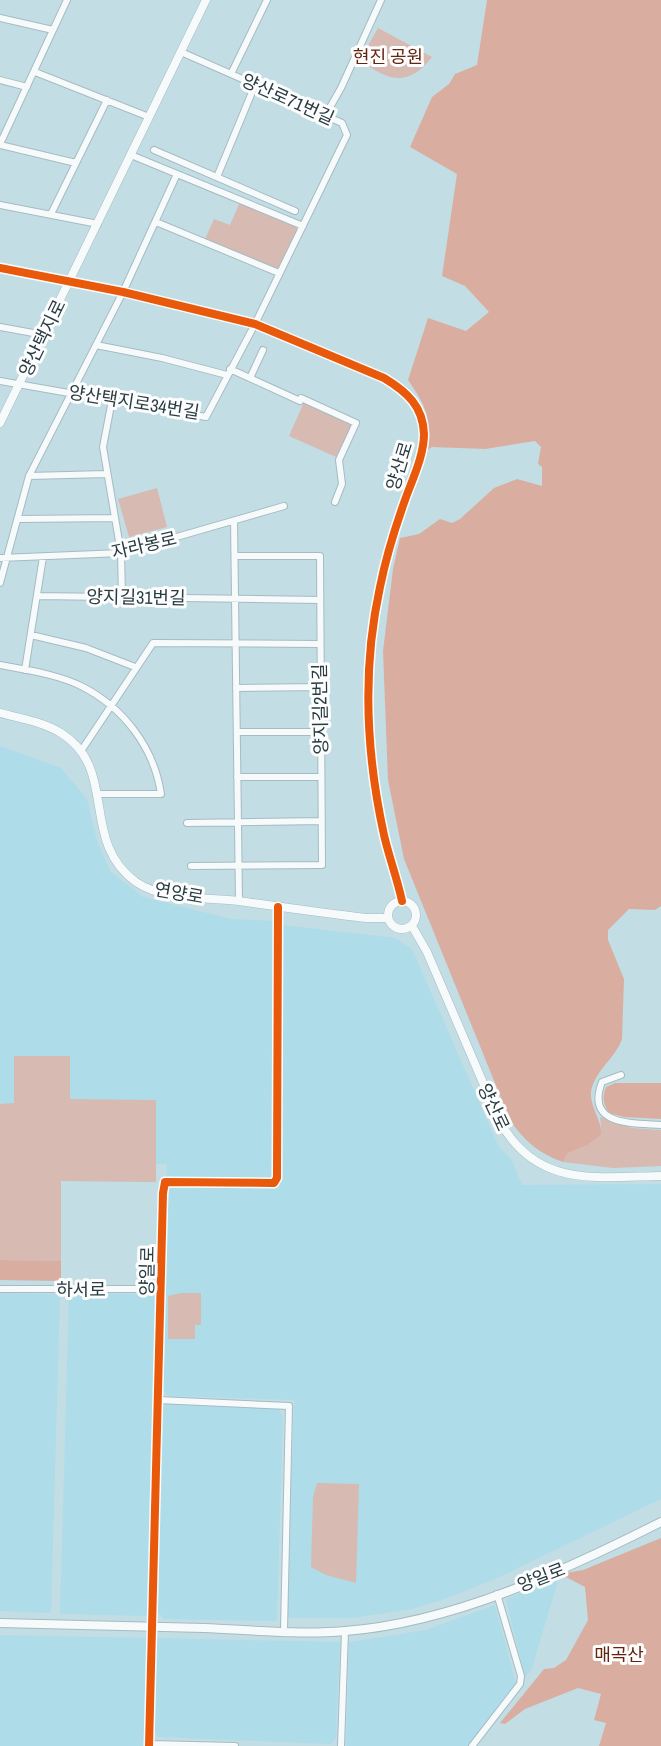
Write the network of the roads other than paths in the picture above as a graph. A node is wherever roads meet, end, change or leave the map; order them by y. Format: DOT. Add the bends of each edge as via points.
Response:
graph roads {
  1 [pos="67,0"];
  2 [pos="206,0"];
  3 [pos="267,0"];
  4 [pos="381,0"];
  5 [pos="0,18"];
  6 [pos="53,30"];
  7 [pos="181,52"];
  8 [pos="35,72"];
  9 [pos="231,74"];
  10 [pos="0,80"];
  11 [pos="255,85"];
  12 [pos="27,87"];
  13 [pos="107,100"];
  14 [pos="324,116"];
  15 [pos="149,117"];
  16 [pos="0,145"];
  17 [pos="154,150"];
  18 [pos="131,155"];
  19 [pos="76,163"];
  20 [pos="177,174"];
  21 [pos="217,177"];
  22 [pos="0,205"];
  23 [pos="295,212"];
  24 [pos="51,214"];
  25 [pos="156,222"];
  26 [pos="98,224"];
  27 [pos="303,226"];
  28 [pos="0,268"];
  29 [pos="279,273"];
  30 [pos="69,281"];
  31 [pos="123,292"];
  32 [pos="255,324"];
  33 [pos="0,327"];
  34 [pos="44,335"];
  35 [pos="96,345"];
  36 [pos="263,350"];
  37 [pos="229,372"];
  38 [pos="250,378"];
  39 [pos="0,381"];
  40 [pos="19,384"];
  41 [pos="71,393"];
  42 [pos="112,400"];
  43 [pos="0,423"];
  44 [pos="106,474"];
  45 [pos="29,476"];
  46 [pos="335,502"];
  47 [pos="284,506"];
  48 [pos="115,518"];
  49 [pos="18,519"];
  50 [pos="234,521"];
  51 [pos="121,553"];
  52 [pos="235,556"];
  53 [pos="43,557"];
  54 [pos="3,558"];
  55 [pos="0,583"];
  56 [pos="37,596"];
  57 [pos="122,597"];
  58 [pos="235,598"];
  59 [pos="320,600"];
  60 [pos="30,635"];
  61 [pos="236,642"];
  62 [pos="320,644"];
  63 [pos="0,664"];
  64 [pos="135,667"];
  65 [pos="25,670"];
  66 [pos="320,687"];
  67 [pos="236,688"];
  68 [pos="111,706"];
  69 [pos="0,713"];
  70 [pos="237,732"];
  71 [pos="320,732"];
  72 [pos="81,751"];
  73 [pos="237,777"];
  74 [pos="321,777"];
  75 [pos="98,794"];
  76 [pos="322,821"];
  77 [pos="238,822"];
  78 [pos="187,823"];
  79 [pos="238,864"];
  80 [pos="191,866"];
  81 [pos="239,901"];
  82 [pos="402,901"];
  83 [pos="278,907"];
  84 [pos="387,918"];
  85 [pos="412,926"];
  86 [pos="621,1075"];
  87 [pos="661,1125"];
  88 [pos="661,1176"];
  89 [pos="0,1288"];
  90 [pos="162,1289"];
  91 [pos="158,1400"];
  92 [pos="661,1522"];
  93 [pos="498,1594"];
  94 [pos="0,1623"];
  95 [pos="152,1626"];
  96 [pos="284,1631"];
  97 [pos="345,1631"];
  98 [pos="149,1745"];
  99 [pos="235,1746"];
  100 [pos="341,1746"];
  101 [pos="472,1746"];
  1 -- 6 [label="street"];
  2 -- 7 [label="street, 양산택지로"];
  3 -- 9 [label="street"];
  4 -- 14 [label="street"];
  5 -- 6 [label="street"];
  6 -- 8 [label="street"];
  7 -- 9 [label="street, 양산로71번길"];
  7 -- 15 [label="street, 양산택지로"];
  8 -- 12 [label="street"];
  8 -- 13 [label="street"];
  9 -- 11 [label="street, 양산로71번길"];
  10 -- 12 [label="street"];
  11 -- 14 [label="street, 양산로71번길"];
  11 -- 21 [label="street"];
  12 -- 16 [label="street"];
  13 -- 15 [label="street"];
  13 -- 19 [label="street"];
  14 -- 27 [label="street, 양산로71번길" via="342,123 347,135"];
  15 -- 18 [label="street, 양산택지로"];
  16 -- 19 [label="street"];
  17 -- 21 [label="street"];
  18 -- 20 [label="street"];
  18 -- 26 [label="street, 양산택지로"];
  19 -- 24 [label="street"];
  20 -- 25 [label="street"];
  20 -- 27 [label="street"];
  21 -- 23 [label="street"];
  22 -- 24 [label="street"];
  24 -- 26 [label="street"];
  25 -- 29 [label="street"];
  25 -- 31 [label="street"];
  26 -- 30 [label="street, 양산택지로"];
  27 -- 29 [label="street, 양산로71번길"];
  28 -- 30 [label="street, 양산로"];
  29 -- 32 [label="street, 양산로71번길"];
  30 -- 31 [label="street, 양산로"];
  30 -- 34 [label="street, 양산택지로"];
  31 -- 32 [label="street, 양산로"];
  31 -- 35 [label="street"];
  32 -- 37 [label="street, 양산택지로34번길"];
  32 -- 82 [label="street, 양산로" via="401,388 414,402 423,427 423,447 385,562 370,659 368,708 373,775"];
  33 -- 34 [label="street"];
  34 -- 40 [label="street, 양산택지로"];
  35 -- 37 [label="street"];
  35 -- 41 [label="street"];
  36 -- 38 [label="street"];
  37 -- 38 [label="street"];
  37 -- 42 [label="street, 양산택지로34번길" via="206,417"];
  38 -- 46 [label="street" via="356,423 339,460 342,484"];
  39 -- 40 [label="street, 양산택지로34번길"];
  40 -- 41 [label="street, 양산택지로34번길"];
  40 -- 43 [label="street, 양산택지로"];
  41 -- 42 [label="street, 양산택지로34번길"];
  41 -- 45 [label="street"];
  42 -- 44 [label="street" via="103,447"];
  44 -- 45 [label="street"];
  44 -- 48 [label="street"];
  45 -- 49 [label="street"];
  47 -- 50 [label="street, 자라봉로"];
  48 -- 49 [label="street"];
  48 -- 51 [label="street"];
  49 -- 54 [label="street"];
  50 -- 51 [label="street, 자라봉로"];
  50 -- 52 [label="street"];
  51 -- 53 [label="street, 자라봉로"];
  51 -- 57 [label="street"];
  52 -- 58 [label="street"];
  52 -- 59 [label="street, 양지길2번길" via="320,556"];
  53 -- 54 [label="street, 자라봉로"];
  53 -- 56 [label="street"];
  54 -- 55 [label="street"];
  56 -- 57 [label="street, 양지길31번길"];
  56 -- 60 [label="street"];
  57 -- 58 [label="street, 양지길31번길"];
  58 -- 59 [label="street, 양지길31번길"];
  58 -- 61 [label="street"];
  59 -- 62 [label="street, 양지길2번길"];
  60 -- 64 [label="street" via="86,648"];
  60 -- 65 [label="street"];
  61 -- 62 [label="street"];
  61 -- 64 [label="street" via="153,643"];
  61 -- 67 [label="street"];
  62 -- 66 [label="street, 양지길2번길"];
  63 -- 65 [label="street"];
  64 -- 68 [label="street"];
  65 -- 68 [label="street" via="81,685"];
  66 -- 67 [label="street"];
  66 -- 71 [label="street, 양지길2번길"];
  67 -- 70 [label="street"];
  68 -- 72 [label="street"];
  68 -- 75 [label="street" via="143,742 157,774 160,794"];
  69 -- 72 [label="street, 연양로" via="59,731"];
  70 -- 71 [label="street"];
  70 -- 73 [label="street"];
  71 -- 74 [label="street, 양지길2번길"];
  72 -- 75 [label="street, 연양로"];
  73 -- 74 [label="street"];
  73 -- 77 [label="street"];
  74 -- 76 [label="street, 양지길2번길"];
  75 -- 81 [label="street, 연양로" via="106,844 115,861 135,881 158,891"];
  76 -- 77 [label="street"];
  76 -- 79 [label="street, 양지길2번길" via="322,865"];
  77 -- 78 [label="street"];
  77 -- 79 [label="street"];
  79 -- 80 [label="street"];
  79 -- 81 [label="street"];
  81 -- 83 [label="street, 연양로"];
  82 -- 84 [label="street" via="391,906"];
  82 -- 85 [label="street" via="416,911"];
  83 -- 84 [label="street, 연양로"];
  83 -- 90 [label="street, 양일로" via="277,1178 274,1183 165,1182"];
  84 -- 85 [label="street" via="398,929"];
  85 -- 88 [label="street, 양산로" via="427,952 499,1120 515,1145 527,1157 557,1173"];
  86 -- 87 [label="street" via="602,1082 599,1104 604,1114 620,1122"];
  89 -- 90 [label="street, 하서로"];
  90 -- 91 [label="street, 양일로"];
  91 -- 95 [label="street, 양일로"];
  91 -- 96 [label="street" via="289,1406"];
  92 -- 93 [label="main road, 양일로" via="595,1556"];
  93 -- 97 [label="main road, 양일로" via="413,1620"];
  93 -- 101 [label="street" via="520,1684"];
  94 -- 95 [label="main road, 양일로"];
  95 -- 96 [label="main road, 양일로"];
  95 -- 98 [label="street, 양일로"];
  96 -- 97 [label="main road, 양일로"];
  97 -- 100 [label="street"];
  98 -- 99 [label="street, 양일로"];
}
